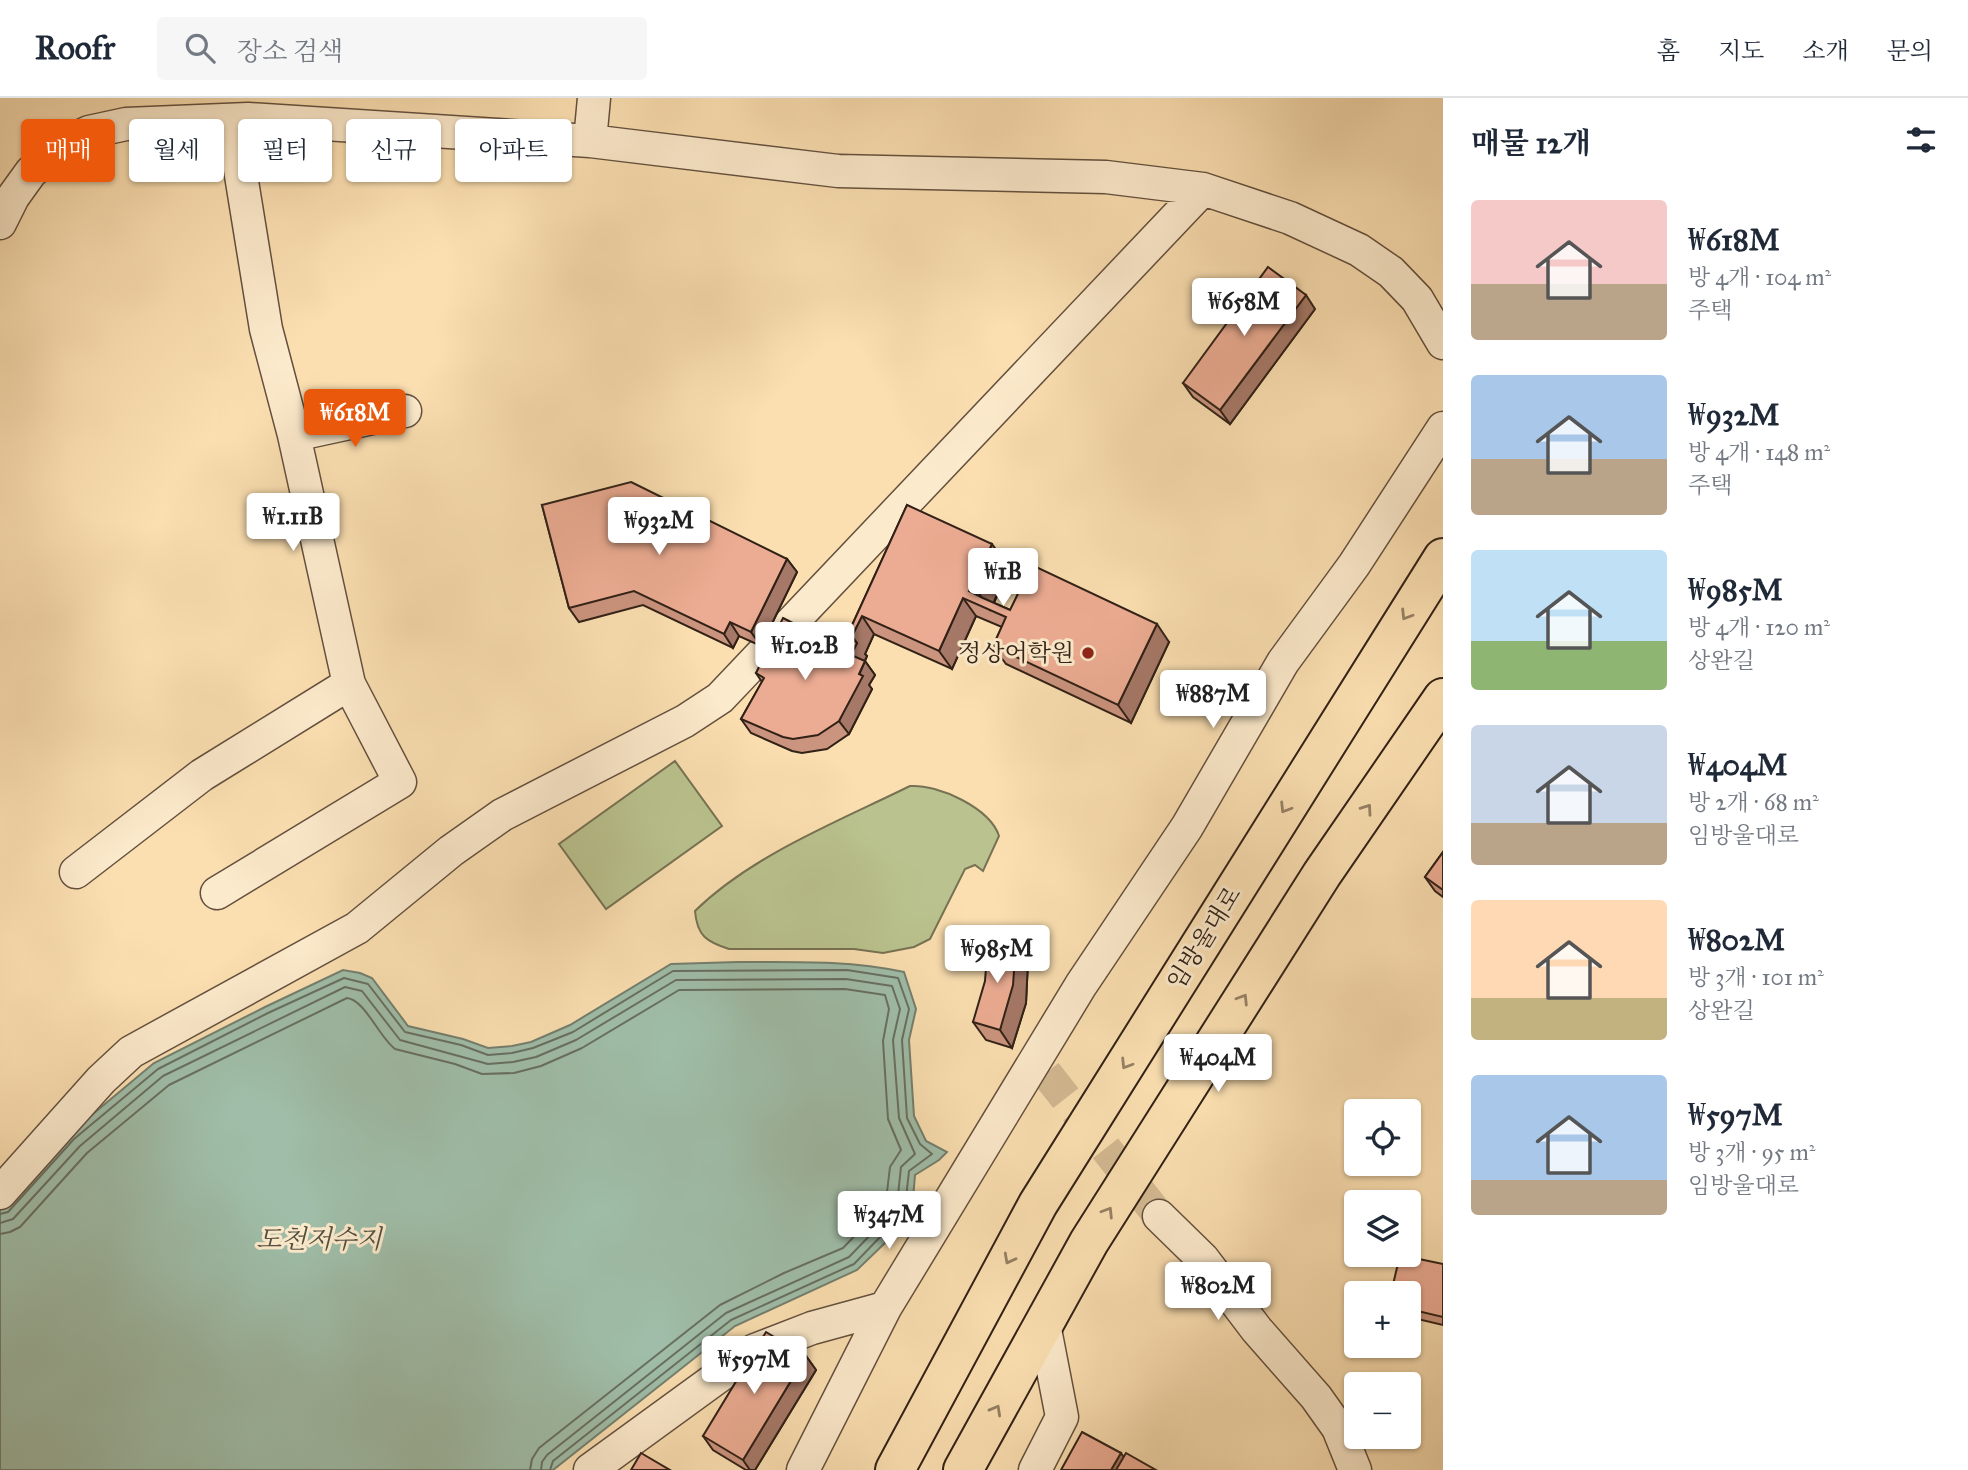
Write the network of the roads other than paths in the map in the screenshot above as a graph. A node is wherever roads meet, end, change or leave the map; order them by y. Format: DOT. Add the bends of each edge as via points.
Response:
graph roads {
  1 [pos="594,98"];
  2 [pos="249,113"];
  3 [pos="590,141"];
  4 [pos="1203,189"];
  5 [pos="0,223"];
  6 [pos="1443,343"];
  7 [pos="405,411"];
  8 [pos="1443,428"];
  9 [pos="294,435"];
  10 [pos="1443,558"];
  11 [pos="349,684"];
  12 [pos="1443,698"];
  13 [pos="76,872"];
  14 [pos="217,893"];
  15 [pos="0,1193"];
  16 [pos="1159,1216"];
  17 [pos="885,1308"];
  18 [pos="1044,1324"];
  19 [pos="590,1470"];
  20 [pos="803,1470"];
  21 [pos="895,1470"];
  22 [pos="963,1470"];
  23 [pos="1035,1470"];
  24 [pos="1354,1470"];
  1 -- 3 [label="street"];
  2 -- 3 [label="street"];
  2 -- 5 [label="street" via="126,124 89,132 68,142 31,172"];
  2 -- 9 [label="street" via="266,329"];
  3 -- 4 [label="street" via="838,171 1106,177"];
  4 -- 6 [label="street" via="1290,218 1359,250 1391,272 1417,299"];
  4 -- 15 [label="street" via="720,698 685,721 502,815 357,928 131,1052"];
  7 -- 9 [label="street"];
  8 -- 17 [label="street" via="1354,565 1283,662 1187,827 1081,985 1040,1069"];
  9 -- 11 [label="street"];
  10 -- 21 [label="main road, 임방울대로, one-way" via="1038,1204"];
  11 -- 13 [label="street" via="202,775"];
  11 -- 14 [label="street" via="400,782"];
  18 -- 12 [label="main road, one-way" via="1089,1242 1322,874"];
  16 -- 24 [label="street" via="1203,1259 1257,1331 1316,1397 1338,1428"];
  17 -- 19 [label="street" via="755,1350"];
  17 -- 20 [label="street"];
  22 -- 18 [label="main road, one-way"];
  18 -- 23 [label="street" via="1062,1417"];
}
